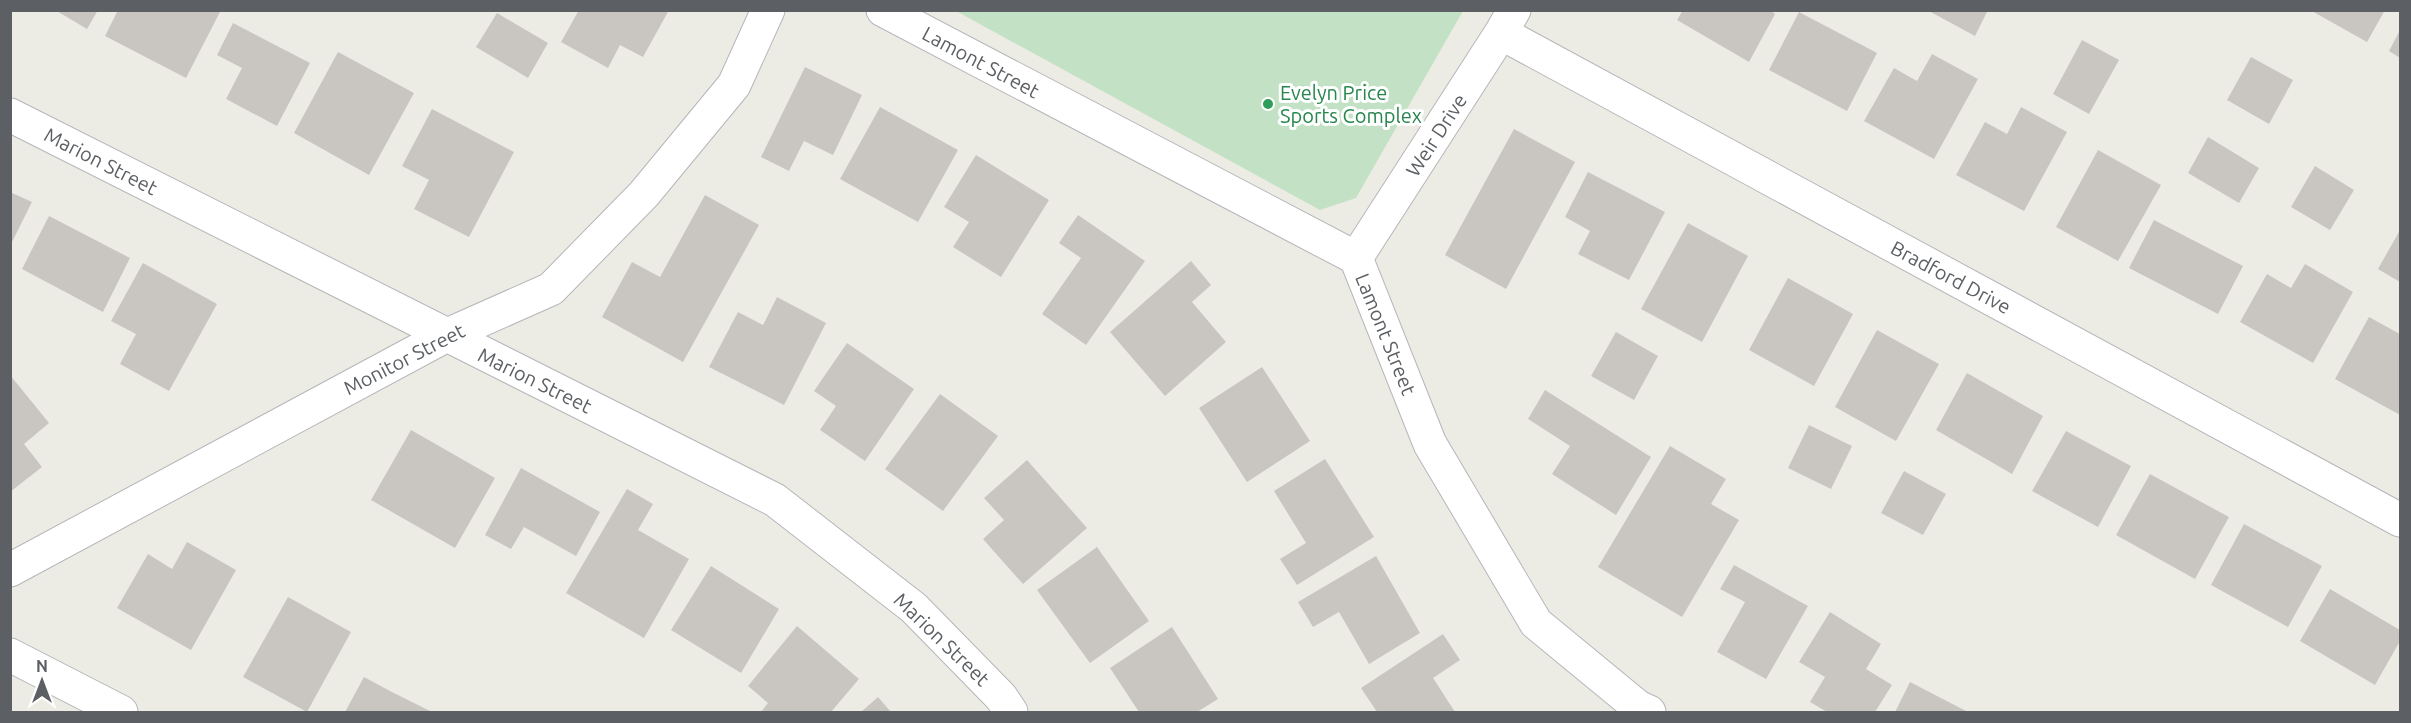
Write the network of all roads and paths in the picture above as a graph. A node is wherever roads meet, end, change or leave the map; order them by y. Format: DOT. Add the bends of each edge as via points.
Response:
graph roads {
  1 [pos="768,10"];
  2 [pos="883,10"];
  3 [pos="1508,22"];
  4 [pos="10,115"];
  5 [pos="1356,258"];
  6 [pos="445,336"];
  7 [pos="2400,520"];
  8 [pos="10,570"];
  9 [pos="10,655"];
  10 [pos="121,712"];
  11 [pos="1011,712"];
  12 [pos="1649,712"];
  1 -- 6 [label="street, Monitor Street" via="734,85 644,194 551,290"];
  2 -- 5 [label="street, Lamont Street"];
  3 -- 5 [label="street, Weir Drive"];
  3 -- 7 [label="street, Bradford Drive"];
  4 -- 6 [label="street, Marion Street"];
  5 -- 12 [label="street, Lamont Street" via="1430,444 1536,623"];
  6 -- 8 [label="street, Monitor Street"];
  6 -- 11 [label="street, Marion Street" via="775,500 914,608"];
  9 -- 10 [label="street"];
}
